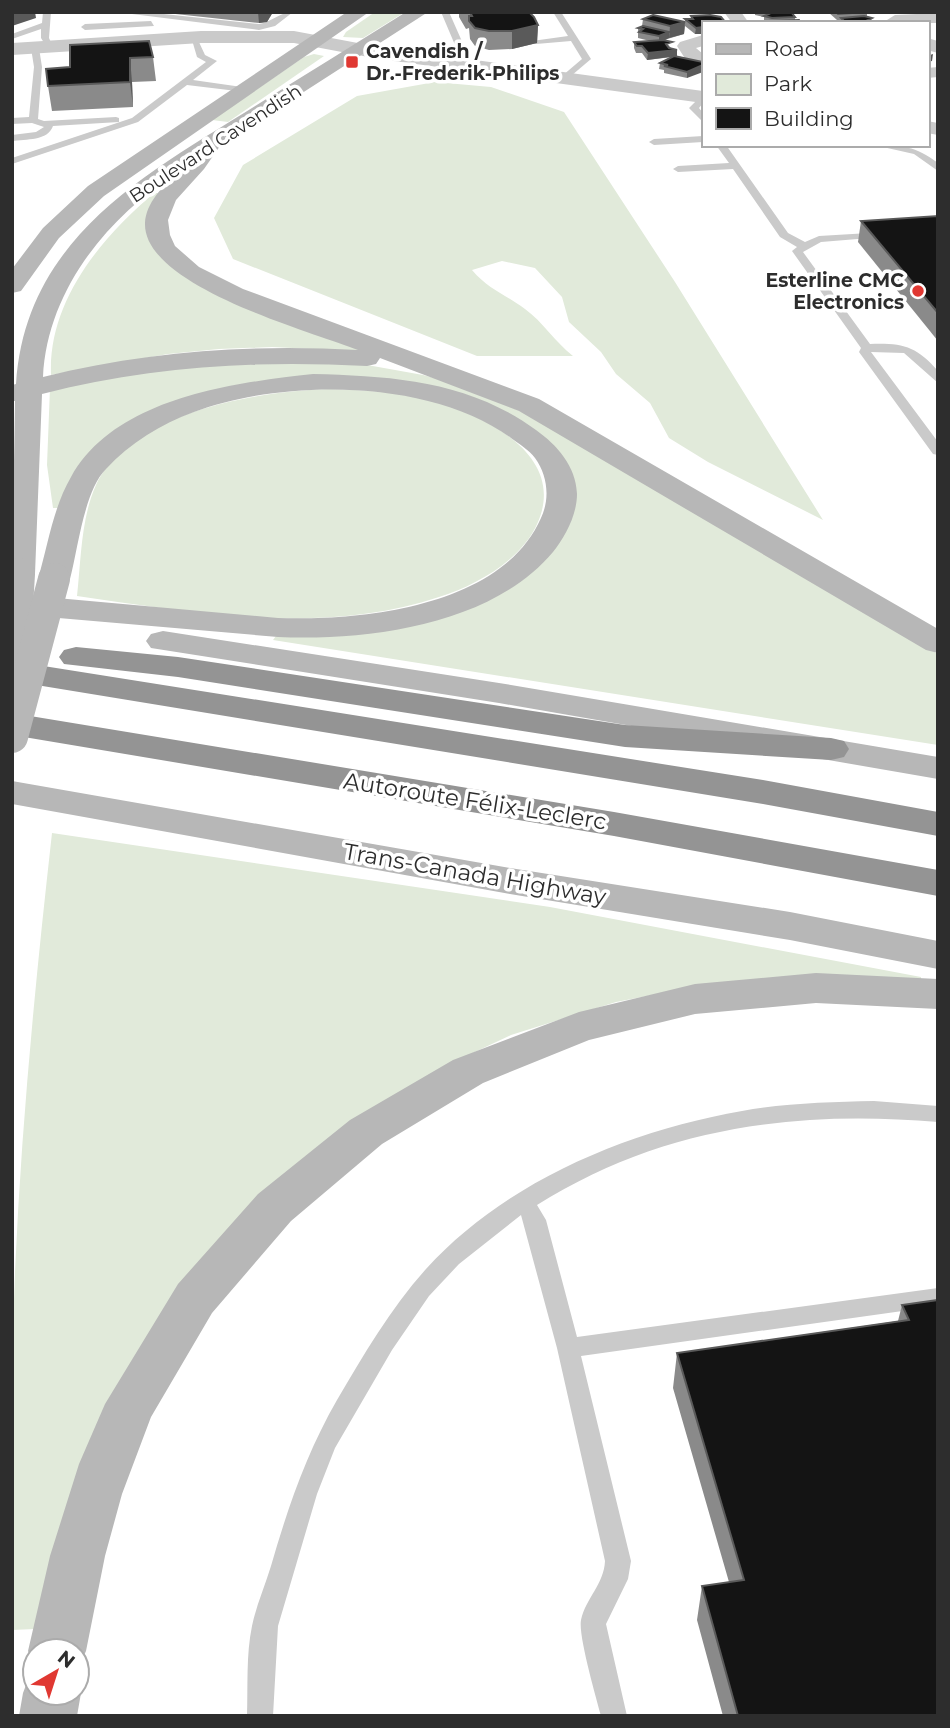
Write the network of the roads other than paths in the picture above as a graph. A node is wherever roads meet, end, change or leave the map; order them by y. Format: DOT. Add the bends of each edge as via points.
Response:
graph roads {
  1 [pos="47,12"];
  2 [pos="120,12"];
  3 [pos="289,12"];
  4 [pos="359,12"];
  5 [pos="419,12"];
  6 [pos="445,12"];
  7 [pos="557,12"];
  8 [pos="893,18"];
  9 [pos="938,18"];
  10 [pos="177,19"];
  11 [pos="47,24"];
  12 [pos="85,31"];
  13 [pos="12,37"];
  14 [pos="574,37"];
  15 [pos="702,40"];
  16 [pos="536,41"];
  17 [pos="195,42"];
  18 [pos="128,43"];
  19 [pos="312,43"];
  20 [pos="43,47"];
  21 [pos="12,49"];
  22 [pos="358,50"];
  23 [pos="702,60"];
  24 [pos="440,61"];
  25 [pos="565,78"];
  26 [pos="185,82"];
  27 [pos="242,90"];
  28 [pos="702,97"];
  29 [pos="702,98"];
  30 [pos="702,118"];
  31 [pos="33,120"];
  32 [pos="135,120"];
  33 [pos="12,121"];
  34 [pos="46,123"];
  35 [pos="12,138"];
  36 [pos="702,139"];
  37 [pos="213,141"];
  38 [pos="654,142"];
  39 [pos="722,147"];
  40 [pos="890,147"];
  41 [pos="12,161"];
  42 [pos="736,166"];
  43 [pos="938,168"];
  44 [pos="678,169"];
  45 [pos="85,200"];
  46 [pos="898,233"];
  47 [pos="23,237"];
  48 [pos="803,246"];
  49 [pos="12,286"];
  50 [pos="867,348"];
  51 [pos="415,362"];
  52 [pos="938,379"];
  53 [pos="20,391"];
  54 [pos="938,451"];
  55 [pos="15,589"];
  56 [pos="12,618"];
  57 [pos="938,643"];
  58 [pos="12,651"];
  59 [pos="12,671"];
  60 [pos="12,684"];
  61 [pos="12,724"];
  62 [pos="12,729"];
  63 [pos="12,737"];
  64 [pos="117,741"];
  65 [pos="831,749"];
  66 [pos="938,768"];
  67 [pos="12,792"];
  68 [pos="938,824"];
  69 [pos="938,883"];
  70 [pos="938,955"];
  71 [pos="938,994"];
  72 [pos="938,1114"];
  73 [pos="524,1202"];
  74 [pos="938,1297"];
  75 [pos="568,1348"];
  76 [pos="60,1637"];
  77 [pos="260,1716"];
  78 [pos="614,1716"];
  1 -- 11 [label="lane"];
  2 -- 10 [label="lane"];
  3 -- 10 [label="lane" via="259,27"];
  4 -- 19 [label="main road, Boulevard Cavendish"];
  5 -- 22 [label="main road, Boulevard Cavendish"];
  6 -- 24 [label="lane" via="460,46"];
  7 -- 14 [label="lane"];
  8 -- 9 [label="street"];
  10 -- 12 [label="lane"];
  11 -- 13 [label="lane"];
  11 -- 20 [label="lane"];
  12 -- 18 [label="street"];
  12 -- 20 [label="street"];
  14 -- 16 [label="lane"];
  14 -- 25 [label="lane" via="587,59"];
  15 -- 23 [label="street" via="686,46 692,56"];
  17 -- 18 [label="street"];
  17 -- 19 [label="street"];
  17 -- 26 [label="lane" via="201,57 213,61"];
  18 -- 19 [label="street" via="220,36 287,37"];
  19 -- 22 [label="street"];
  19 -- 27 [label="main road, Boulevard Cavendish"];
  20 -- 21 [label="street"];
  20 -- 31 [label="lane"];
  22 -- 24 [label="street"];
  22 -- 37 [label="main road, Boulevard Cavendish"];
  24 -- 25 [label="street"];
  25 -- 28 [label="street"];
  26 -- 27 [label="lane"];
  26 -- 32 [label="lane"];
  27 -- 45 [label="main road, Boulevard Cavendish"];
  29 -- 30 [label="lane" via="694,108"];
  31 -- 33 [label="lane"];
  31 -- 34 [label="lane"];
  32 -- 34 [label="lane"];
  32 -- 41 [label="lane"];
  34 -- 35 [label="lane" via="48,129 38,135"];
  36 -- 38 [label="lane"];
  37 -- 51 [label="main road" via="159,210 158,234 170,255 223,290"];
  37 -- 53 [label="main road, Boulevard Cavendish" via="139,190 79,250 53,290"];
  39 -- 42 [label="lane"];
  40 -- 43 [label="lane" via="917,152"];
  42 -- 44 [label="lane"];
  42 -- 48 [label="lane" via="784,235"];
  45 -- 47 [label="main road"];
  45 -- 49 [label="main road, Boulevard Cavendish" via="41,244"];
  46 -- 48 [label="lane" via="819,239"];
  48 -- 50 [label="lane" via="798,254"];
  50 -- 52 [label="lane" via="912,350"];
  50 -- 54 [label="lane" via="865,352"];
  51 -- 53 [label="main road" via="218,355 140,365"];
  51 -- 57 [label="main road" via="529,405"];
  53 -- 55 [label="main road, Boulevard Cavendish"];
  55 -- 60 [label="main road, Boulevard Cavendish, bridge"];
  55 -- 63 [label="main road, bridge" via="284,628 345,627 410,617 470,597 516,572 552,533 562,489 552,461 530,437 501,418 441,394 392,385 337,381 251,389 203,400 159,418 118,441 84,479 54,579"];
  56 -- 65 [label="main road"];
  58 -- 65 [label="highway" via="178,667 625,736"];
  59 -- 68 [label="highway" via="749,789"];
  61 -- 64 [label="highway, Autoroute Félix-Leclerc"];
  62 -- 64 [label="highway"];
  64 -- 69 [label="highway, Autoroute Félix-Leclerc"];
  65 -- 66 [label="main road"];
  67 -- 70 [label="main road, Trans-Canada Highway"];
  71 -- 76 [label="main road" via="770,990 625,1013 482,1064 355,1139 282,1200 182,1318 138,1394 106,1465 86,1524"];
  72 -- 73 [label="lane" via="869,1107 747,1118 625,1152"];
  73 -- 75 [label="lane" via="535,1220"];
  73 -- 77 [label="lane" via="484,1230 428,1282 398,1320 320,1454 265,1626"];
  74 -- 75 [label="lane"];
  75 -- 78 [label="lane" via="618,1561 615,1586 596,1611 593,1624"];
}
